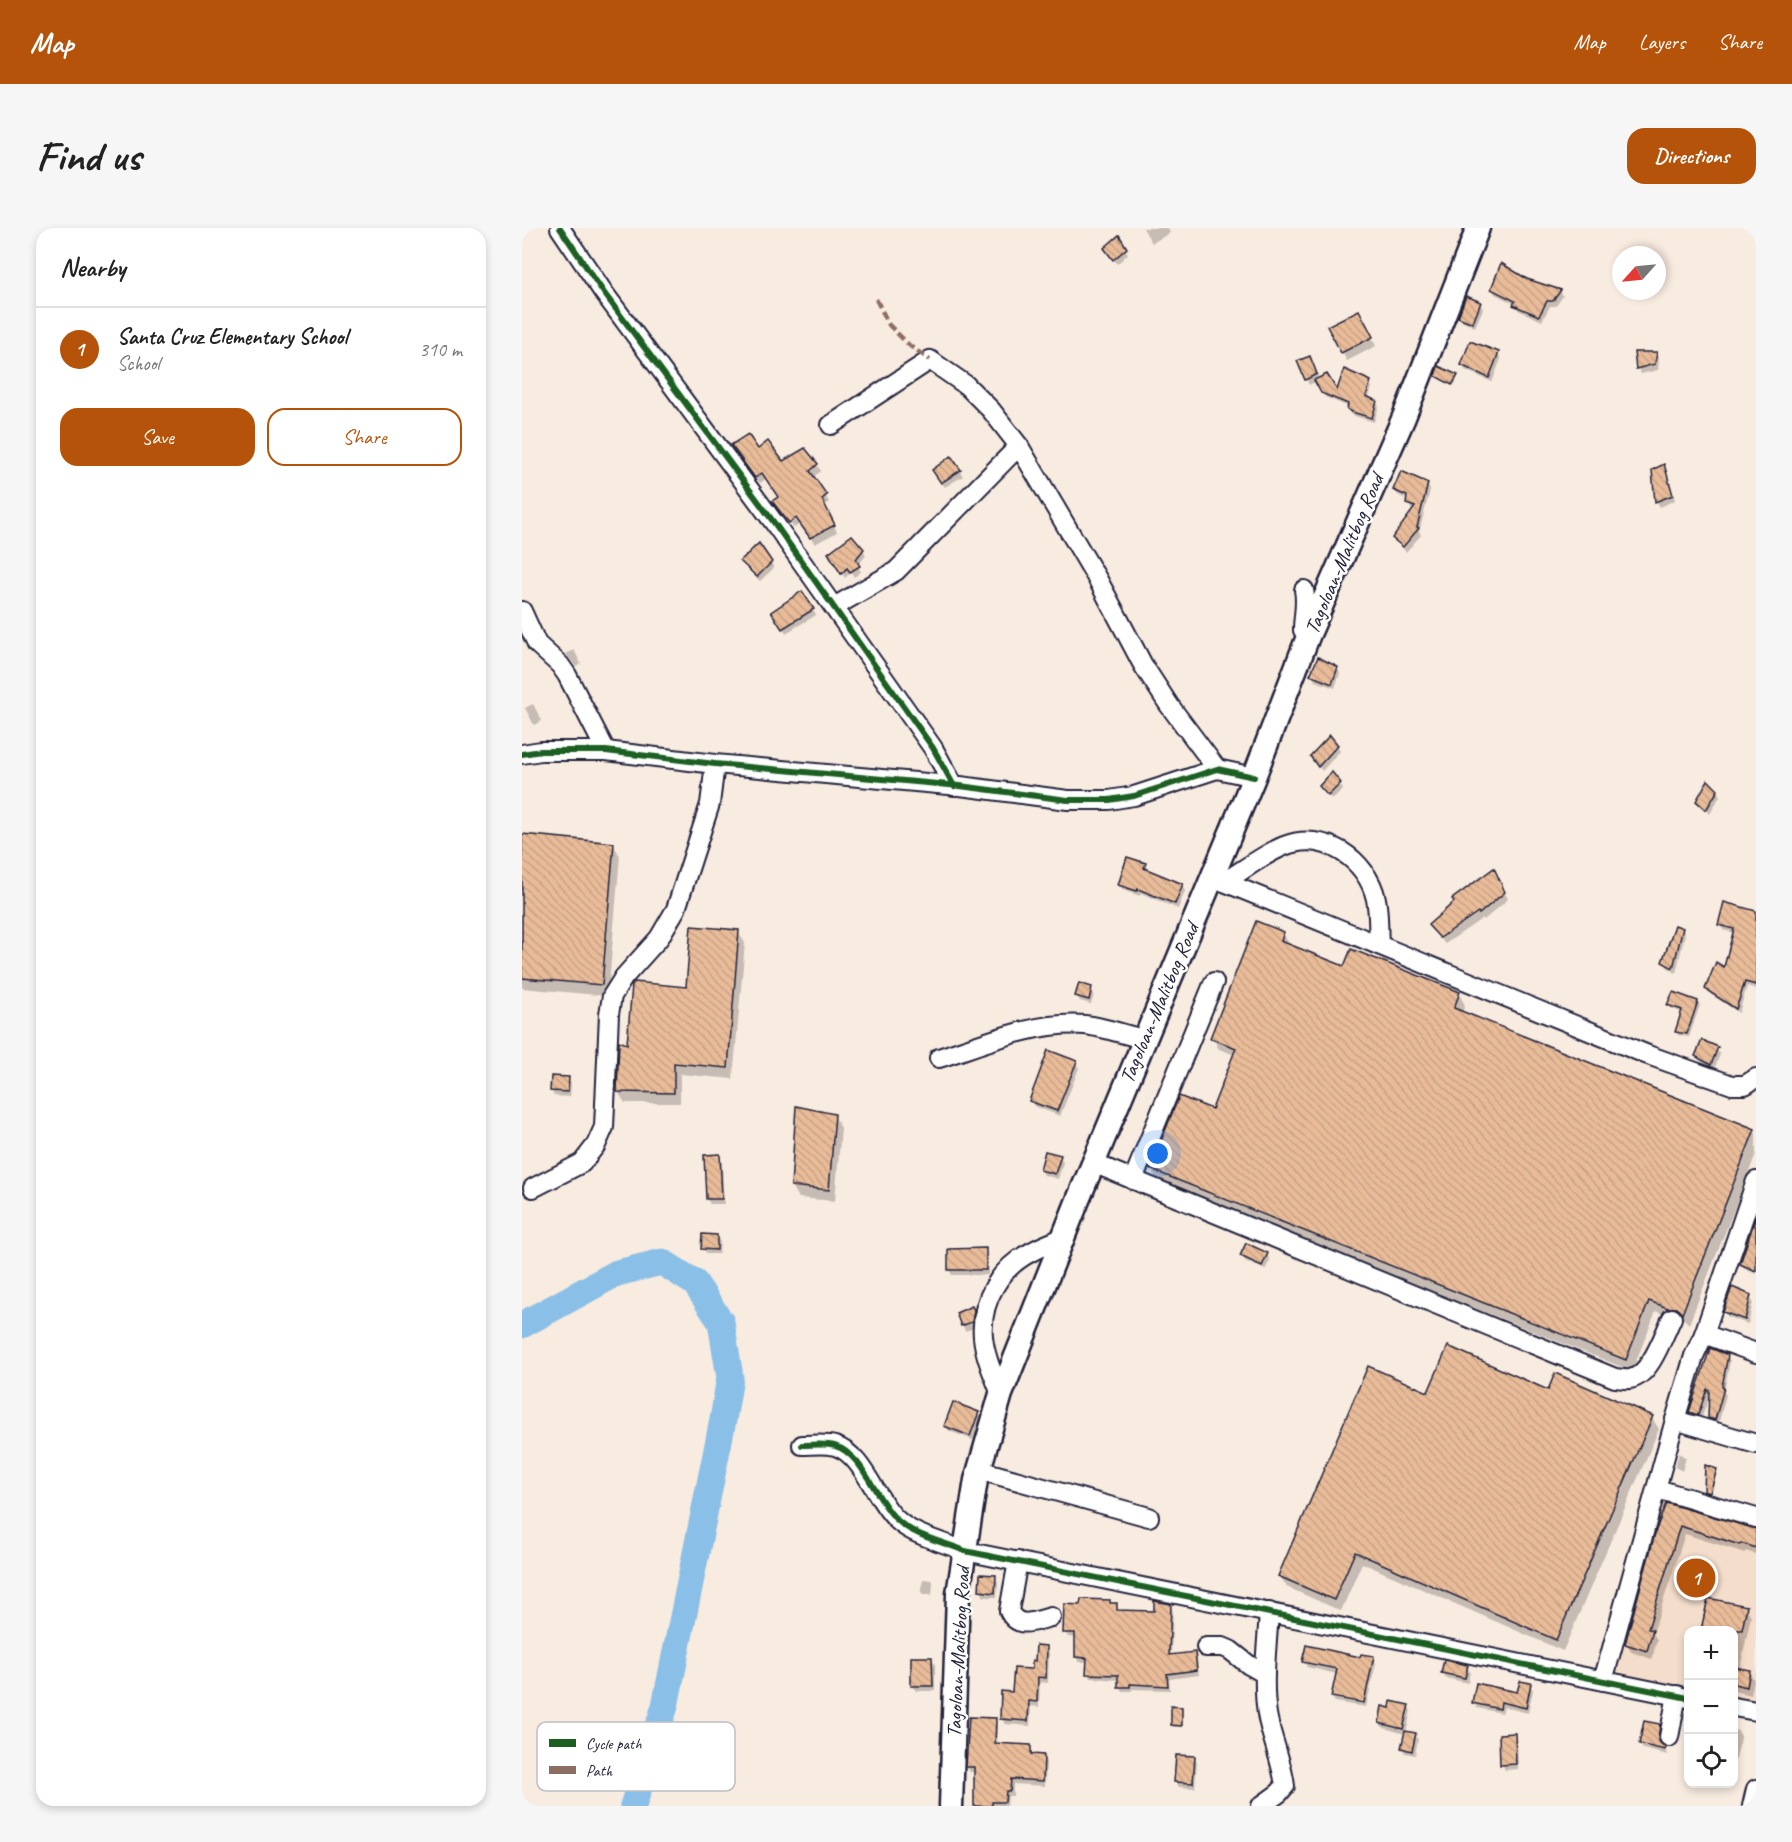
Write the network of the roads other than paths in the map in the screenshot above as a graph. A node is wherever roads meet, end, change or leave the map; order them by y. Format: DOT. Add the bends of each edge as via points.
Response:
graph roads {
  1 [pos="560,228"];
  2 [pos="1479,229"];
  3 [pos="831,425"];
  4 [pos="1019,446"];
  5 [pos="1304,590"];
  6 [pos="834,607"];
  7 [pos="522,611"];
  8 [pos="1309,634"];
  9 [pos="522,650"];
  10 [pos="542,650"];
  11 [pos="606,751"];
  12 [pos="522,754"];
  13 [pos="715,764"];
  14 [pos="1217,770"];
  15 [pos="1254,777"];
  16 [pos="954,786"];
  17 [pos="1218,879"];
  18 [pos="1379,945"];
  19 [pos="1214,982"];
  20 [pos="1144,1040"];
  21 [pos="939,1058"];
  22 [pos="1756,1078"];
  23 [pos="1093,1163"];
  24 [pos="1133,1180"];
  25 [pos="1756,1181"];
  26 [pos="533,1188"];
  27 [pos="1062,1238"];
  28 [pos="1672,1318"];
  29 [pos="1704,1334"];
  30 [pos="1756,1353"];
  31 [pos="1001,1394"];
  32 [pos="1675,1420"];
  33 [pos="1756,1444"];
  34 [pos="802,1445"];
  35 [pos="979,1470"];
  36 [pos="1657,1489"];
  37 [pos="1149,1517"];
  38 [pos="1756,1518"];
  39 [pos="965,1551"];
  40 [pos="1018,1562"];
  41 [pos="1269,1612"];
  42 [pos="1051,1617"];
  43 [pos="1206,1647"];
  44 [pos="1265,1674"];
  45 [pos="1603,1681"];
  46 [pos="1683,1697"];
  47 [pos="1738,1708"];
  48 [pos="1756,1711"];
  49 [pos="1669,1737"];
  50 [pos="1756,1789"];
  51 [pos="951,1806"];
  52 [pos="1261,1806"];
  53 [pos="1752,1806"];
  1 -- 6 [label="street"];
  2 -- 8 [label="main road, Tagoloan-Malitbog Road" via="1404,417"];
  3 -- 4 [label="street" via="930,360 966,385"];
  4 -- 6 [label="street" via="896,571"];
  4 -- 14 [label="street" via="1143,665"];
  5 -- 8 [label="street" via="1307,602 1303,630"];
  6 -- 16 [label="street" via="933,748"];
  7 -- 10 [label="street"];
  8 -- 15 [label="main road, Tagoloan-Malitbog Road"];
  9 -- 10 [label="street"];
  10 -- 11 [label="street" via="567,675"];
  11 -- 12 [label="street"];
  11 -- 13 [label="street"];
  13 -- 16 [label="street"];
  13 -- 26 [label="street" via="710,804 676,909 659,938 612,996 604,1127 582,1163"];
  14 -- 15 [label="street"];
  14 -- 16 [label="street" via="1109,800 1068,800"];
  15 -- 17 [label="main road, Tagoloan-Malitbog Road"];
  17 -- 18 [label="street"];
  17 -- 18 [label="street" via="1284,846 1306,841 1336,846 1363,870 1376,898"];
  17 -- 20 [label="main road, Tagoloan-Malitbog Road"];
  18 -- 22 [label="street" via="1669,1063 1732,1085 1745,1085"];
  19 -- 24 [label="street"];
  20 -- 21 [label="street" via="1086,1025 1052,1025"];
  20 -- 23 [label="main road, Tagoloan-Malitbog Road"];
  23 -- 24 [label="street"];
  23 -- 27 [label="main road, Tagoloan-Malitbog Road"];
  24 -- 28 [label="street" via="1615,1378 1628,1380 1641,1374"];
  25 -- 29 [label="street"];
  27 -- 31 [label="main road, Tagoloan-Malitbog Road"];
  27 -- 31 [label="street" via="1015,1262 997,1282 984,1307 983,1337"];
  29 -- 30 [label="street"];
  29 -- 32 [label="street"];
  31 -- 35 [label="main road, Tagoloan-Malitbog Road"];
  32 -- 33 [label="street"];
  32 -- 36 [label="street"];
  34 -- 39 [label="street" via="836,1446 847,1453 897,1520"];
  35 -- 37 [label="street"];
  35 -- 39 [label="main road, Tagoloan-Malitbog Road"];
  36 -- 38 [label="street"];
  36 -- 45 [label="street"];
  39 -- 40 [label="street"];
  39 -- 51 [label="main road, Tagoloan-Malitbog Road" via="958,1594"];
  40 -- 41 [label="street"];
  40 -- 42 [label="street" via="1009,1611 1012,1619 1023,1624"];
  41 -- 44 [label="street"];
  41 -- 45 [label="street"];
  43 -- 44 [label="street" via="1230,1650"];
  44 -- 52 [label="street" via="1267,1715 1285,1786"];
  45 -- 46 [label="street"];
  46 -- 49 [label="street"];
  47 -- 48 [label="street"];
  50 -- 53 [label="street"];
}
